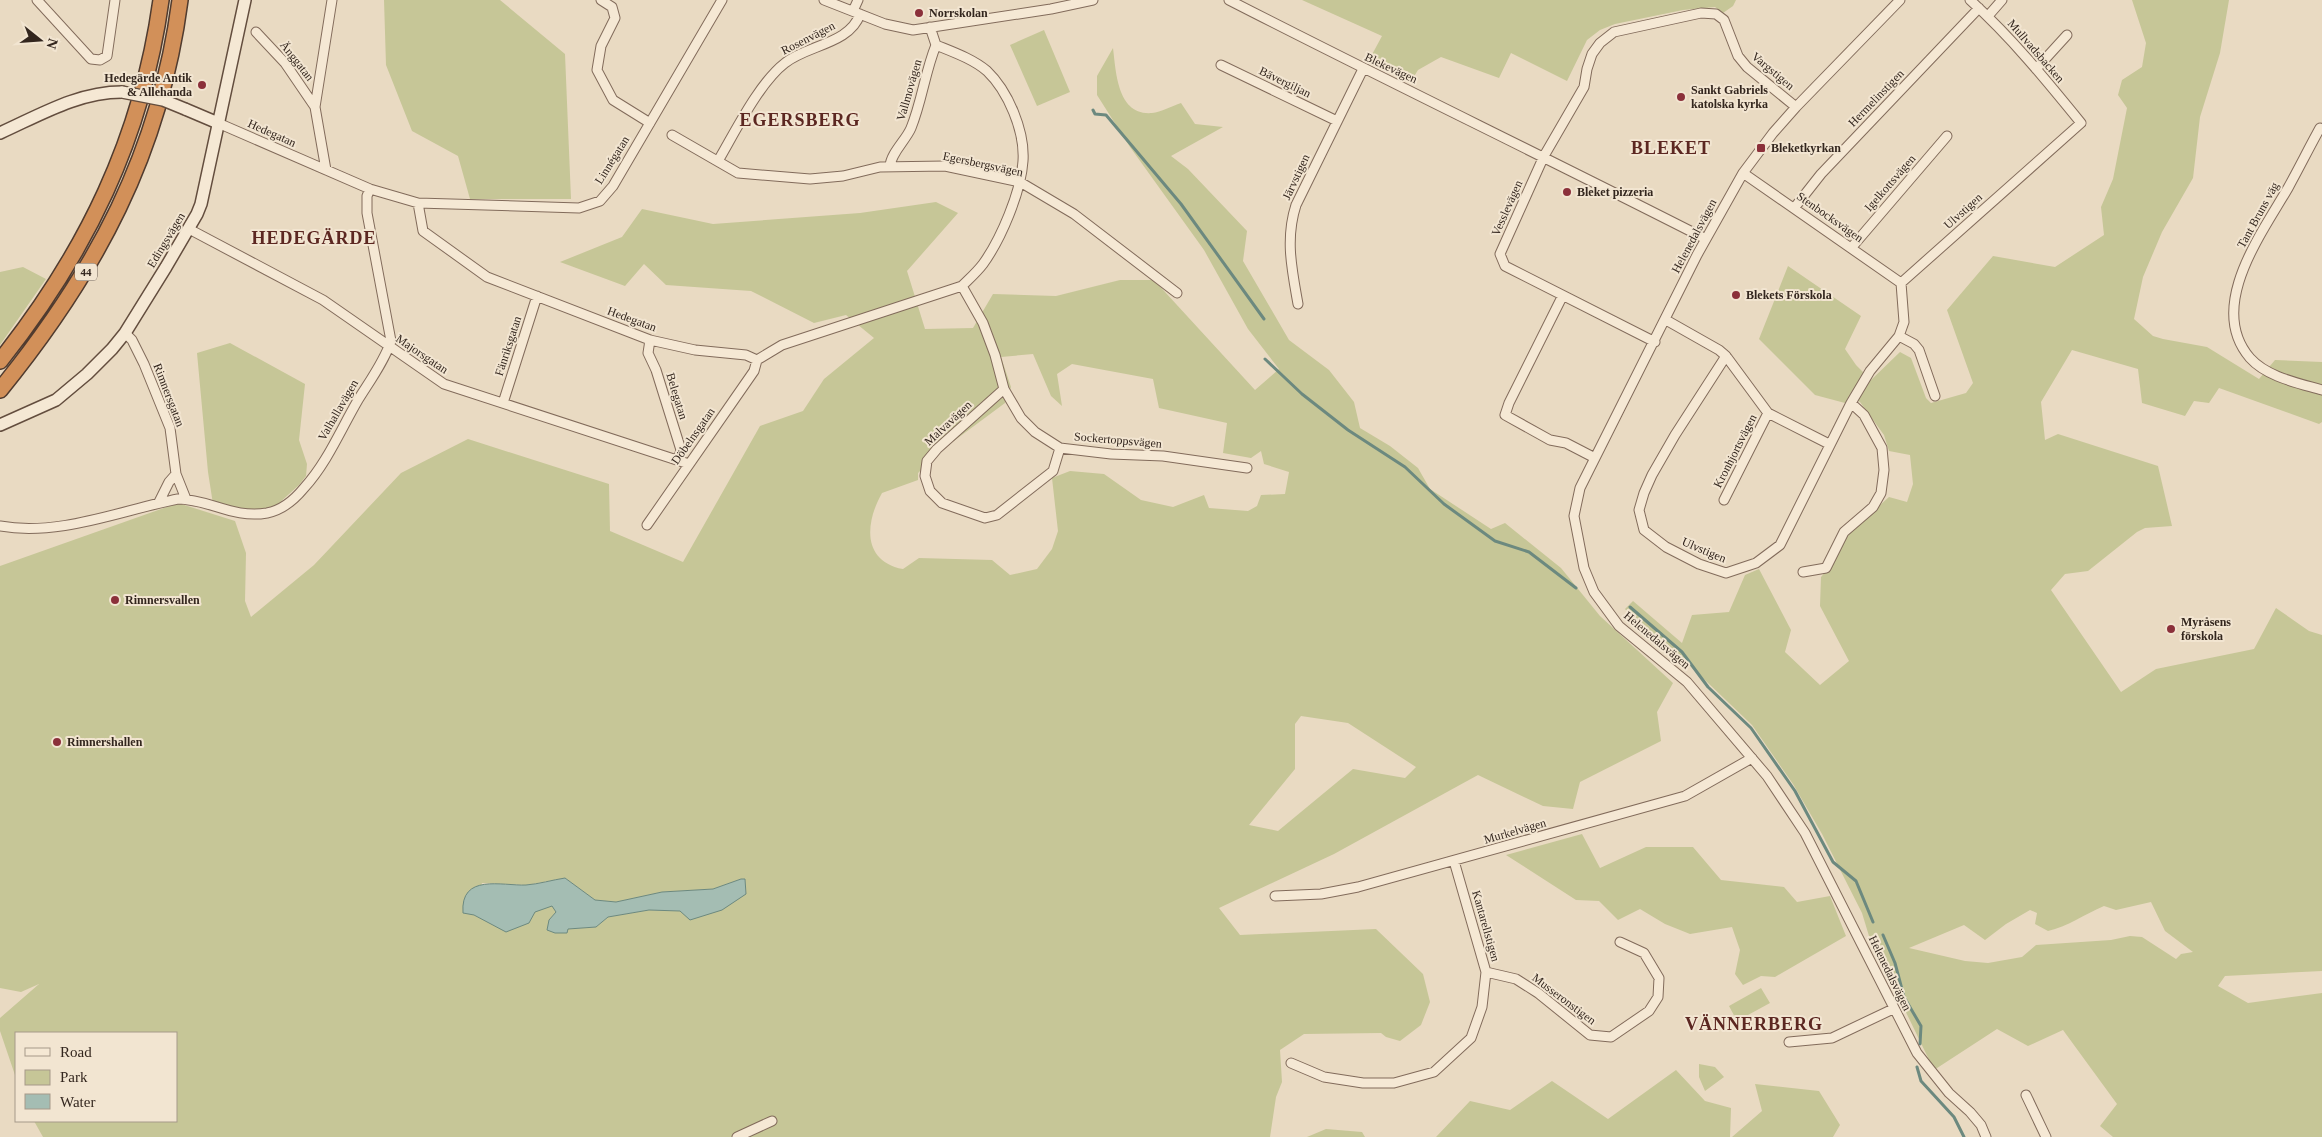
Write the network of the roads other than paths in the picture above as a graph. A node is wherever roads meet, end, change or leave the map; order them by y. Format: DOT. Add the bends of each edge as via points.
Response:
graph roads {
  1 [pos="37,0"];
  2 [pos="115,0"];
  3 [pos="161,0"];
  4 [pos="180,0"];
  5 [pos="245,0"];
  6 [pos="332,0"];
  7 [pos="601,0"];
  8 [pos="722,0"];
  9 [pos="824,0"];
  10 [pos="858,0"];
  11 [pos="1092,0"];
  12 [pos="1228,0"];
  13 [pos="1900,0"];
  14 [pos="1970,0"];
  15 [pos="2002,0"];
  16 [pos="1978,8"];
  17 [pos="856,12"];
  18 [pos="1988,16"];
  19 [pos="930,27"];
  20 [pos="256,32"];
  21 [pos="2067,35"];
  22 [pos="936,45"];
  23 [pos="1221,65"];
  24 [pos="2036,68"];
  25 [pos="1363,69"];
  26 [pos="315,107"];
  27 [pos="1796,107"];
  28 [pos="1337,121"];
  29 [pos="2081,122"];
  30 [pos="218,123"];
  31 [pos="650,123"];
  32 [pos="2320,128"];
  33 [pos="0,133"];
  34 [pos="672,135"];
  35 [pos="1947,136"];
  36 [pos="1544,156"];
  37 [pos="718,161"];
  38 [pos="890,166"];
  39 [pos="326,170"];
  40 [pos="1743,173"];
  41 [pos="1020,182"];
  42 [pos="370,189"];
  43 [pos="418,203"];
  44 [pos="1795,207"];
  45 [pos="189,229"];
  46 [pos="1706,239"];
  47 [pos="1852,247"];
  48 [pos="1901,283"];
  49 [pos="962,286"];
  50 [pos="1177,293"];
  51 [pos="538,296"];
  52 [pos="1562,297"];
  53 [pos="1298,304"];
  54 [pos="1666,320"];
  55 [pos="125,333"];
  56 [pos="1899,336"];
  57 [pos="650,340"];
  58 [pos="1654,342"];
  59 [pos="390,347"];
  60 [pos="1726,356"];
  61 [pos="0,360"];
  62 [pos="757,360"];
  63 [pos="1004,389"];
  64 [pos="0,390"];
  65 [pos="2322,390"];
  66 [pos="1935,396"];
  67 [pos="1852,403"];
  68 [pos="503,404"];
  69 [pos="1768,413"];
  70 [pos="0,425"];
  71 [pos="1829,444"];
  72 [pos="1060,448"];
  73 [pos="1595,458"];
  74 [pos="678,460"];
  75 [pos="689,464"];
  76 [pos="1247,468"];
  77 [pos="176,474"];
  78 [pos="186,499"];
  79 [pos="1724,500"];
  80 [pos="159,502"];
  81 [pos="647,525"];
  82 [pos="0,526"];
  83 [pos="1803,572"];
  84 [pos="1752,758"];
  85 [pos="1454,861"];
  86 [pos="1275,896"];
  87 [pos="1620,942"];
  88 [pos="1486,972"];
  89 [pos="1893,1009"];
  90 [pos="1789,1042"];
  91 [pos="1291,1063"];
  92 [pos="2026,1095"];
  93 [pos="772,1121"];
  94 [pos="737,1137"];
  95 [pos="1986,1137"];
  96 [pos="2046,1137"];
  1 -- 2 [label="street" via="91,59 100,60 108,56"];
  3 -- 61 [label="highway, 44" via="148,70 131,132 104,199 40,309"];
  4 -- 64 [label="highway, 44" via="167,74 151,130 120,207 75,289"];
  5 -- 30 [label="street, Edingsvägen"];
  6 -- 26 [label="street"];
  7 -- 31 [label="street" via="612,7 616,18 601,46 597,70 613,100"];
  8 -- 31 [label="street, Linnégatan"];
  9 -- 17 [label="street"];
  10 -- 17 [label="street, Rosenvägen"];
  11 -- 19 [label="street"];
  12 -- 25 [label="street, Blekevägen"];
  13 -- 27 [label="street, Helenedalsvägen"];
  14 -- 16 [label="street, Mullvadsbacken"];
  15 -- 18 [label="street"];
  16 -- 18 [label="street, Mullvadsbacken"];
  16 -- 44 [label="street, Hermelinstigen" via="1821,174"];
  17 -- 19 [label="street" via="900,29"];
  17 -- 37 [label="street, Rosenvägen" via="855,24 844,34 794,56 774,73"];
  18 -- 24 [label="street, Mullvadsbacken"];
  19 -- 22 [label="street"];
  20 -- 26 [label="street, Änggatan" via="284,63"];
  21 -- 24 [label="street"];
  22 -- 38 [label="street, Vallmovägen" via="916,116"];
  22 -- 41 [label="street" via="985,70 1002,88 1017,120 1024,160"];
  23 -- 28 [label="street, Bävergiljan"];
  24 -- 29 [label="street, Mullvadsbacken"];
  25 -- 28 [label="street, Järvstigen"];
  25 -- 36 [label="street, Blekevägen"];
  26 -- 39 [label="street"];
  27 -- 36 [label="street, Vargstigen" via="1747,67 1738,56 1724,20 1716,14 1701,13 1614,32 1600,43 1592,54 1584,87"];
  27 -- 40 [label="street, Helenedalsvägen"];
  28 -- 53 [label="street, Järvstigen" via="1292,217 1290,254"];
  29 -- 48 [label="street, Ulvstigen"];
  30 -- 33 [label="street, bridge" via="163,100 122,92 92,94 70,101"];
  30 -- 39 [label="street, Hedegatan"];
  30 -- 45 [label="street, Edingsvägen" via="201,204"];
  31 -- 43 [label="street, Linnégatan" via="613,186 600,201 579,208"];
  32 -- 65 [label="street, Tant Bruns väg" via="2255,242 2236,294 2235,331 2250,358 2275,375"];
  34 -- 37 [label="street, Egersbergsvägen"];
  35 -- 47 [label="street, Igelkottsvägen"];
  36 -- 46 [label="street, Blekevägen"];
  36 -- 52 [label="street, Vesslevägen" via="1500,254 1505,266"];
  37 -- 38 [label="street, Egersbergsvägen" via="738,173 801,178 843,176"];
  38 -- 41 [label="street, Egersbergsvägen" via="945,166"];
  39 -- 42 [label="street, Hedegatan"];
  40 -- 44 [label="street, Stenbocksvägen"];
  40 -- 46 [label="street, Helenedalsvägen"];
  41 -- 49 [label="street" via="1000,235 983,263"];
  41 -- 50 [label="street, Egersbergsvägen" via="1074,214"];
  42 -- 43 [label="street, Hedegatan"];
  42 -- 59 [label="street" via="367,213 390,331"];
  43 -- 51 [label="street, Hedegatan" via="423,231 487,277"];
  44 -- 47 [label="street, Stenbocksvägen"];
  45 -- 55 [label="street, Edingsvägen"];
  45 -- 59 [label="street, Majorsgatan" via="323,300"];
  46 -- 54 [label="street, Helenedalsvägen"];
  47 -- 48 [label="street, Stenbocksvägen"];
  48 -- 56 [label="street, Ulvstigen" via="1904,322"];
  49 -- 62 [label="street" via="782,345"];
  49 -- 63 [label="street, Sockertoppsvägen" via="983,323"];
  51 -- 57 [label="street, Hedegatan"];
  51 -- 68 [label="street, Fänriksgatan"];
  52 -- 58 [label="street, Vesslevägen"];
  52 -- 73 [label="street" via="1505,415 1550,440 1566,443"];
  54 -- 58 [label="street, Helenedalsvägen"];
  54 -- 60 [label="street"];
  55 -- 70 [label="street, Edingsvägen" via="101,361 56,400"];
  55 -- 77 [label="street, Rimnersgatan" via="144,364 170,428"];
  56 -- 66 [label="street" via="1919,350"];
  56 -- 67 [label="street, Ulvstigen" via="1870,371"];
  57 -- 62 [label="street, Hedegatan"];
  57 -- 74 [label="street, Belegatan" via="648,353 681,450"];
  58 -- 73 [label="street, Helenedalsvägen"];
  59 -- 68 [label="street, Majorsgatan" via="444,384"];
  59 -- 78 [label="street, Valhallavägen" via="318,470 284,506 269,512 232,513"];
  60 -- 69 [label="street"];
  60 -- 71 [label="street, Ulvstigen" via="1675,435 1644,493 1640,510 1647,532 1666,547 1726,573 1756,563 1780,545"];
  62 -- 75 [label="street, Döbelnsgatan" via="754,371"];
  63 -- 72 [label="street, Sockertoppsvägen" via="1021,418 1035,432"];
  63 -- 72 [label="street, Malvavägen" via="927,461 925,476 930,491 942,504 985,518 997,515 1053,471"];
  67 -- 71 [label="street, Ulvstigen"];
  67 -- 83 [label="street" via="1864,415 1882,448 1881,493 1873,506 1844,532 1826,568"];
  68 -- 74 [label="street, Majorsgatan"];
  69 -- 71 [label="street"];
  69 -- 79 [label="street, Kronhjortsvägen"];
  72 -- 76 [label="street, Sockertoppsvägen" via="1163,456"];
  73 -- 84 [label="street, Helenedalsvägen" via="1580,488 1574,516 1584,568 1594,592 1618,626 1687,682"];
  74 -- 75 [label="street, Majorsgatan"];
  75 -- 81 [label="street, Döbelnsgatan"];
  77 -- 78 [label="street, Rimnersgatan"];
  77 -- 80 [label="street"];
  78 -- 80 [label="street, Valhallavägen"];
  80 -- 82 [label="street, Valhallavägen" via="68,524 15,529"];
  84 -- 85 [label="street, Murkelvägen" via="1686,796"];
  84 -- 89 [label="street, Helenedalsvägen" via="1806,833"];
  85 -- 86 [label="street, Murkelvägen" via="1358,887 1321,894"];
  85 -- 88 [label="street, Kantarellstigen"];
  87 -- 88 [label="street, Musseronstigen" via="1644,952 1659,978 1658,997 1649,1011 1611,1037 1590,1035 1516,979"];
  88 -- 91 [label="street, Kantarellstigen" via="1482,1007 1471,1038 1434,1072 1394,1083 1363,1083 1324,1077"];
  89 -- 90 [label="street" via="1832,1038"];
  89 -- 95 [label="street, Helenedalsvägen" via="1917,1053 1949,1093 1981,1125"];
  92 -- 96 [label="street"];
  93 -- 94 [label="street"];
}
